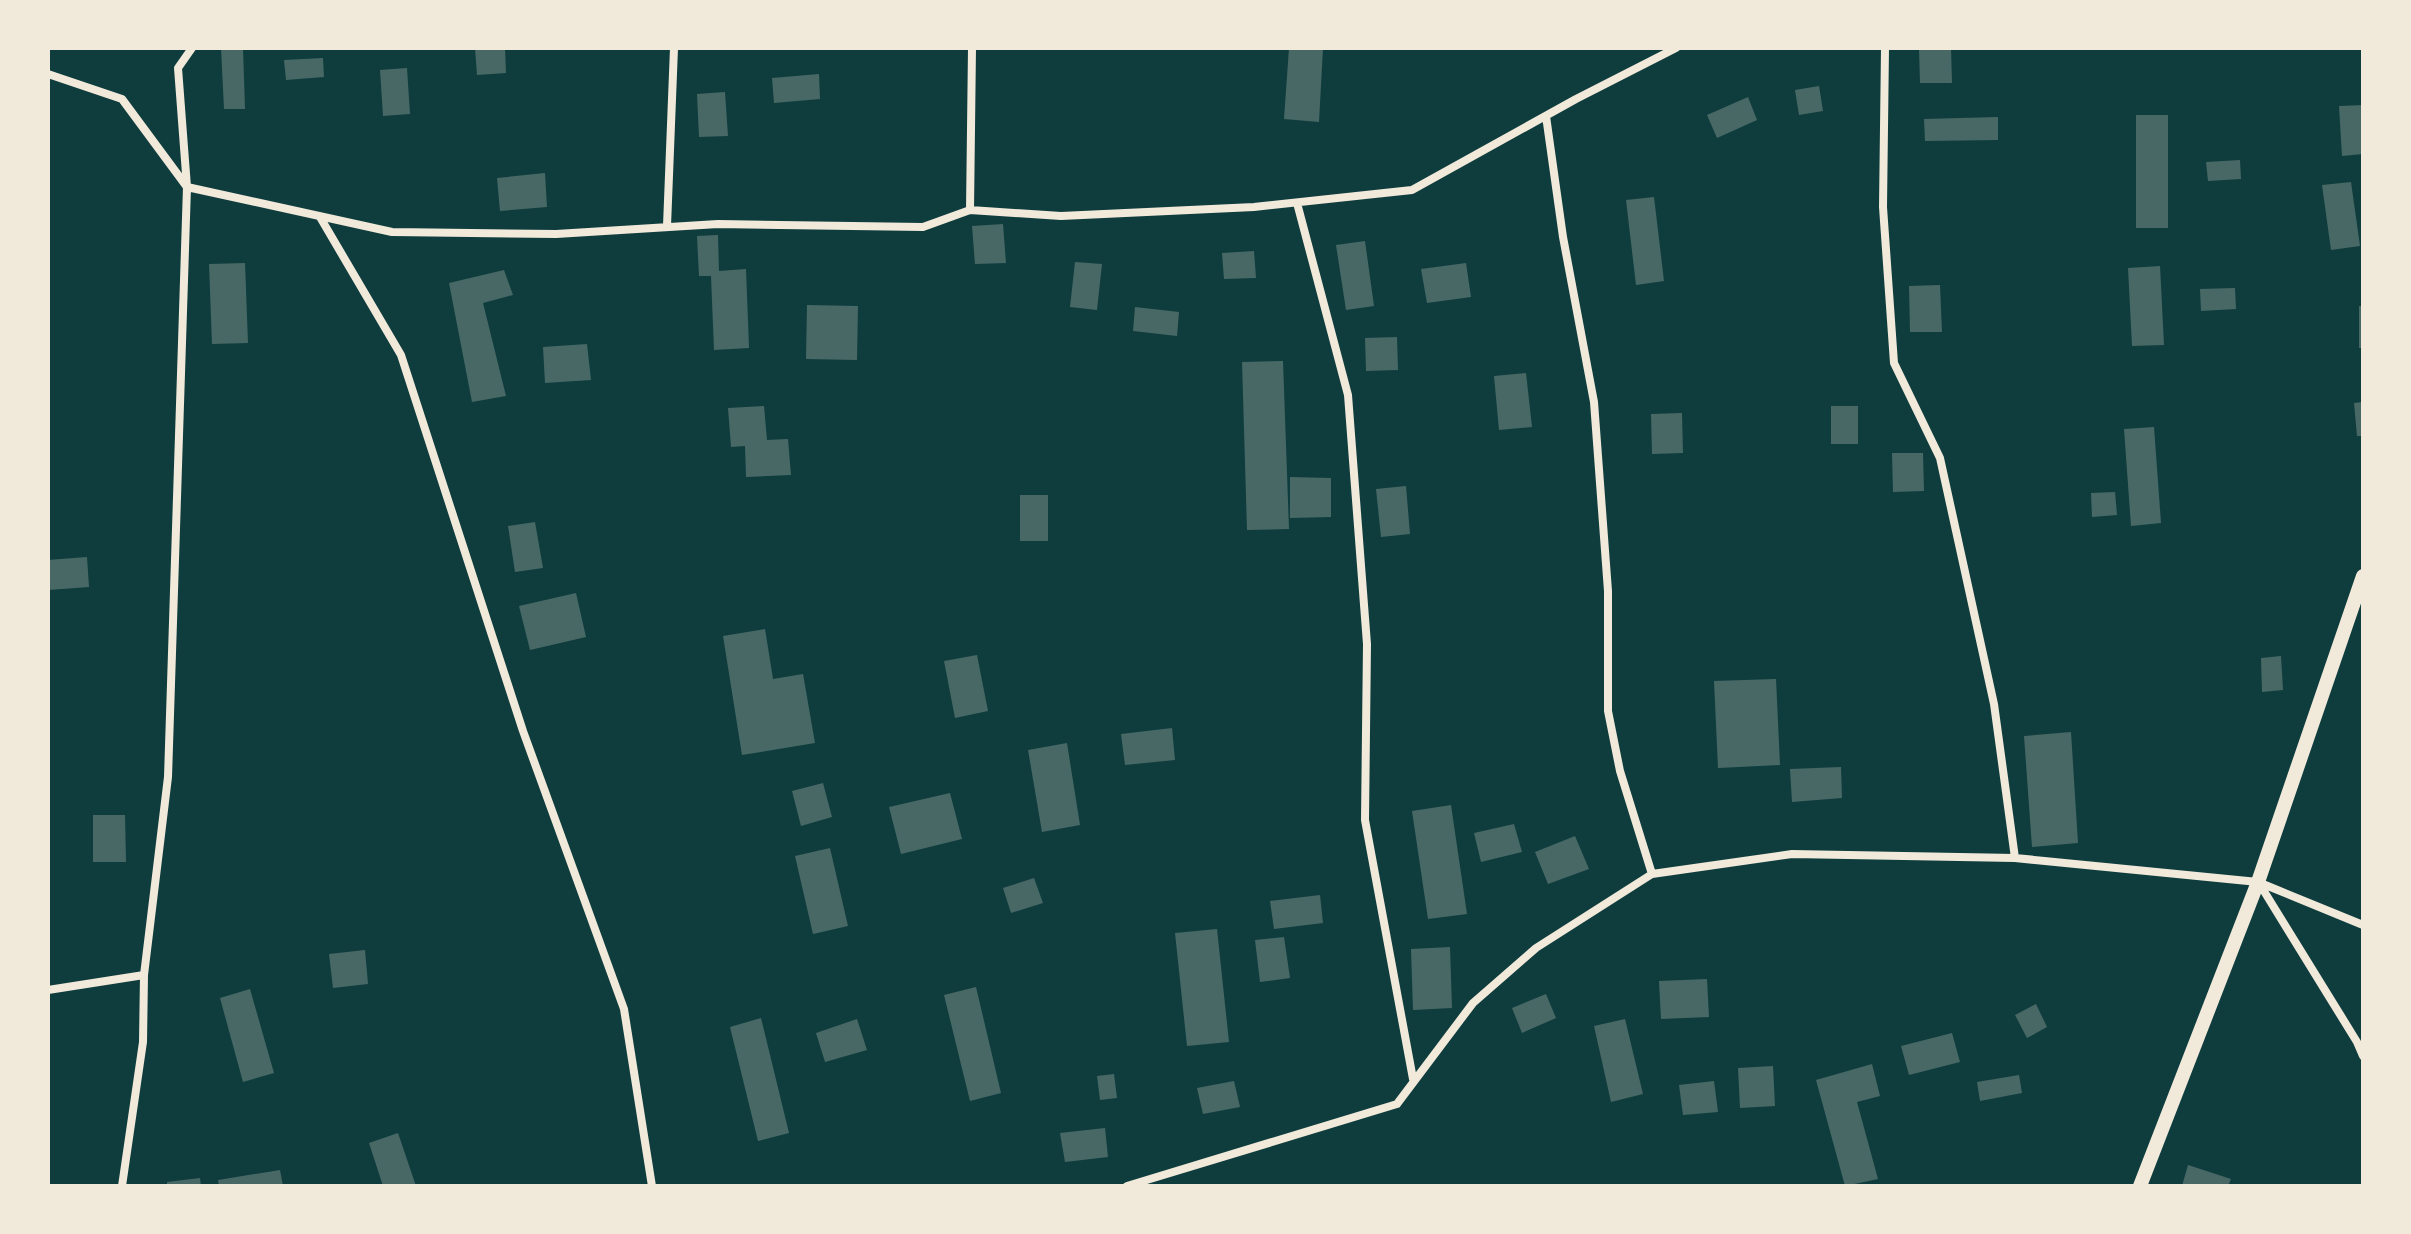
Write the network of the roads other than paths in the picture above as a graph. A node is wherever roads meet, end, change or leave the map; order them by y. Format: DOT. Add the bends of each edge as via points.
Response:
graph roads {
  1 [pos="192,48"];
  2 [pos="674,48"];
  3 [pos="972,48"];
  4 [pos="1676,48"];
  5 [pos="1885,48"];
  6 [pos="48,74"];
  7 [pos="1546,116"];
  8 [pos="187,187"];
  9 [pos="1297,203"];
  10 [pos="970,210"];
  11 [pos="320,217"];
  12 [pos="667,226"];
  13 [pos="2363,576"];
  14 [pos="2015,858"];
  15 [pos="1652,874"];
  16 [pos="2258,882"];
  17 [pos="2363,925"];
  18 [pos="144,975"];
  19 [pos="48,990"];
  20 [pos="2363,1056"];
  21 [pos="1413,1079"];
  22 [pos="122,1186"];
  23 [pos="652,1186"];
  24 [pos="1127,1186"];
  25 [pos="2140,1186"];
  1 -- 8 [label="street" via="178,68"];
  2 -- 12 [label="street"];
  3 -- 10 [label="street"];
  4 -- 7 [label="street"];
  5 -- 14 [label="street" via="1883,207 1894,363 1940,458 1994,704"];
  6 -- 8 [label="street" via="122,99"];
  7 -- 9 [label="street" via="1412,190"];
  7 -- 15 [label="street" via="1594,402 1608,591 1608,711 1620,771"];
  8 -- 11 [label="street"];
  8 -- 18 [label="street" via="168,777"];
  9 -- 10 [label="street" via="1061,216"];
  9 -- 21 [label="street" via="1348,395 1367,644 1365,820"];
  10 -- 12 [label="street" via="923,227"];
  11 -- 12 [label="street" via="392,232 556,234"];
  11 -- 23 [label="street" via="401,355 523,731 624,1009"];
  13 -- 16 [label="street"];
  14 -- 15 [label="street" via="1792,854"];
  14 -- 16 [label="street"];
  15 -- 21 [label="street" via="1536,948 1473,1003"];
  16 -- 17 [label="street"];
  16 -- 20 [label="street"];
  16 -- 25 [label="street"];
  18 -- 19 [label="street"];
  18 -- 22 [label="street" via="143,1042"];
  21 -- 24 [label="street" via="1397,1104"];
}
